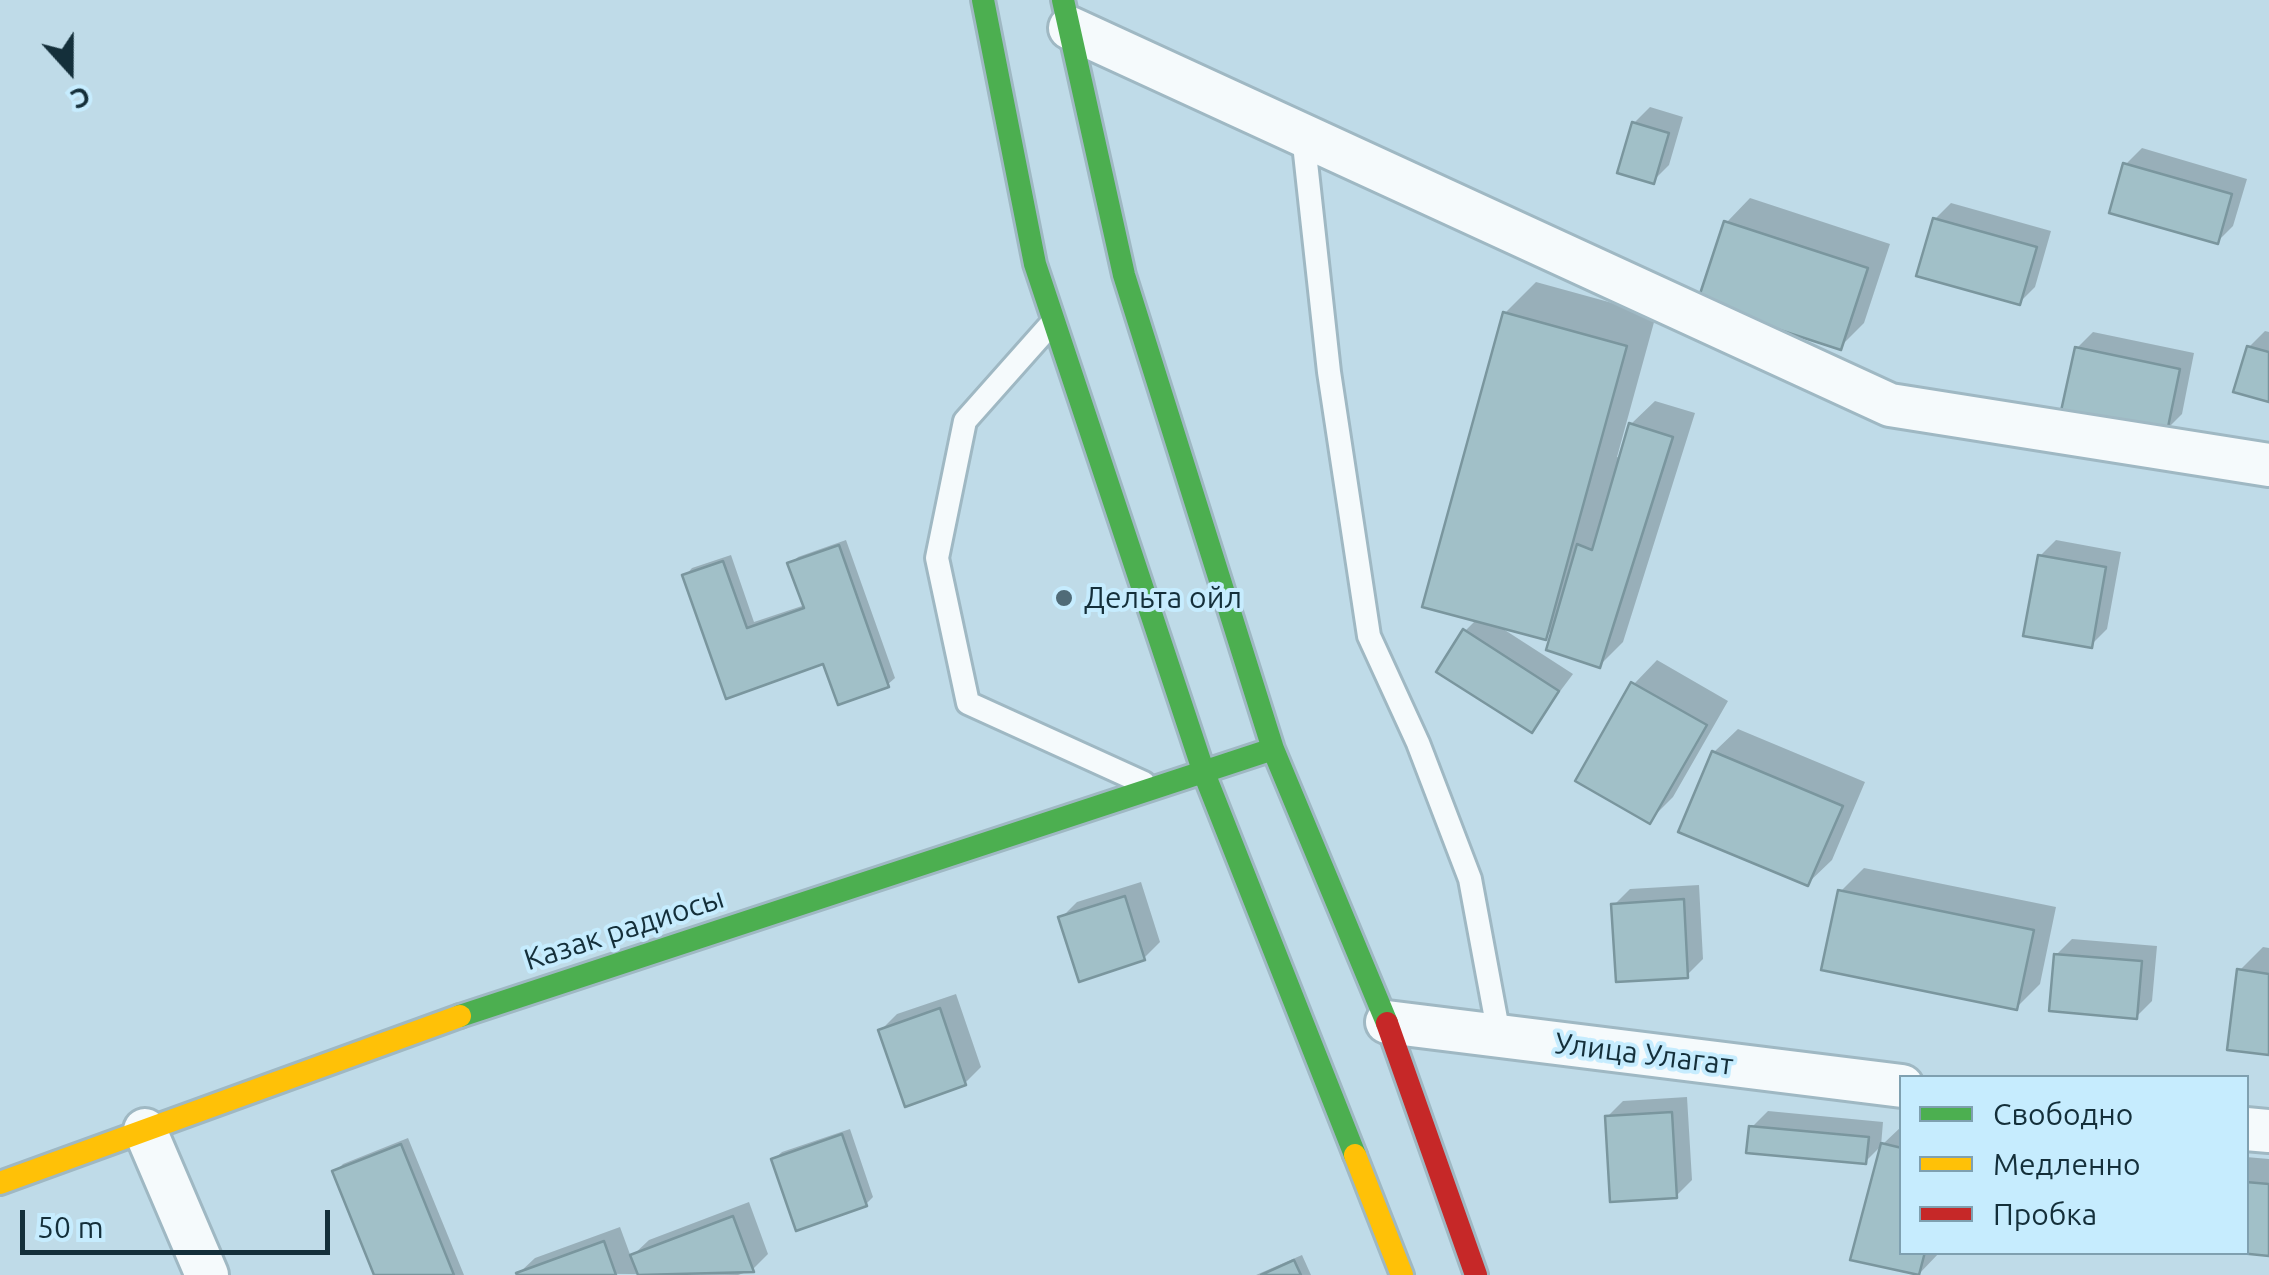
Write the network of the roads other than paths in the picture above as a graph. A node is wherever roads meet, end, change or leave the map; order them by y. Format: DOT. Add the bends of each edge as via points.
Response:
graph roads {
  1 [pos="983,0"];
  2 [pos="1066,14"];
  3 [pos="1303,135"];
  4 [pos="1054,320"];
  5 [pos="2269,465"];
  6 [pos="1273,749"];
  7 [pos="1204,773"];
  8 [pos="1154,787"];
  9 [pos="1387,1022"];
  10 [pos="1499,1036"];
  11 [pos="1899,1086"];
  12 [pos="145,1130"];
  13 [pos="0,1184"];
  14 [pos="207,1275"];
  15 [pos="1402,1275"];
  16 [pos="1476,1275"];
  1 -- 4 [label="main road" via="1036,264"];
  2 -- 3 [label="street"];
  2 -- 6 [label="main road" via="1124,275"];
  3 -- 5 [label="street" via="1890,405"];
  3 -- 10 [label="lane" via="1370,636 1470,880"];
  4 -- 7 [label="main road"];
  4 -- 8 [label="lane" via="965,421 937,558 968,704"];
  6 -- 7 [label="main road, Казак радиосы"];
  6 -- 9 [label="main road"];
  7 -- 8 [label="main road, Казак радиосы"];
  7 -- 15 [label="main road"];
  8 -- 12 [label="main road, Казак радиосы" via="411,1032"];
  9 -- 10 [label="street, Улица Улагат"];
  9 -- 16 [label="main road"];
  10 -- 11 [label="street, Улица Улагат"];
  12 -- 13 [label="main road, Казак радиосы"];
  12 -- 14 [label="street"];
}
